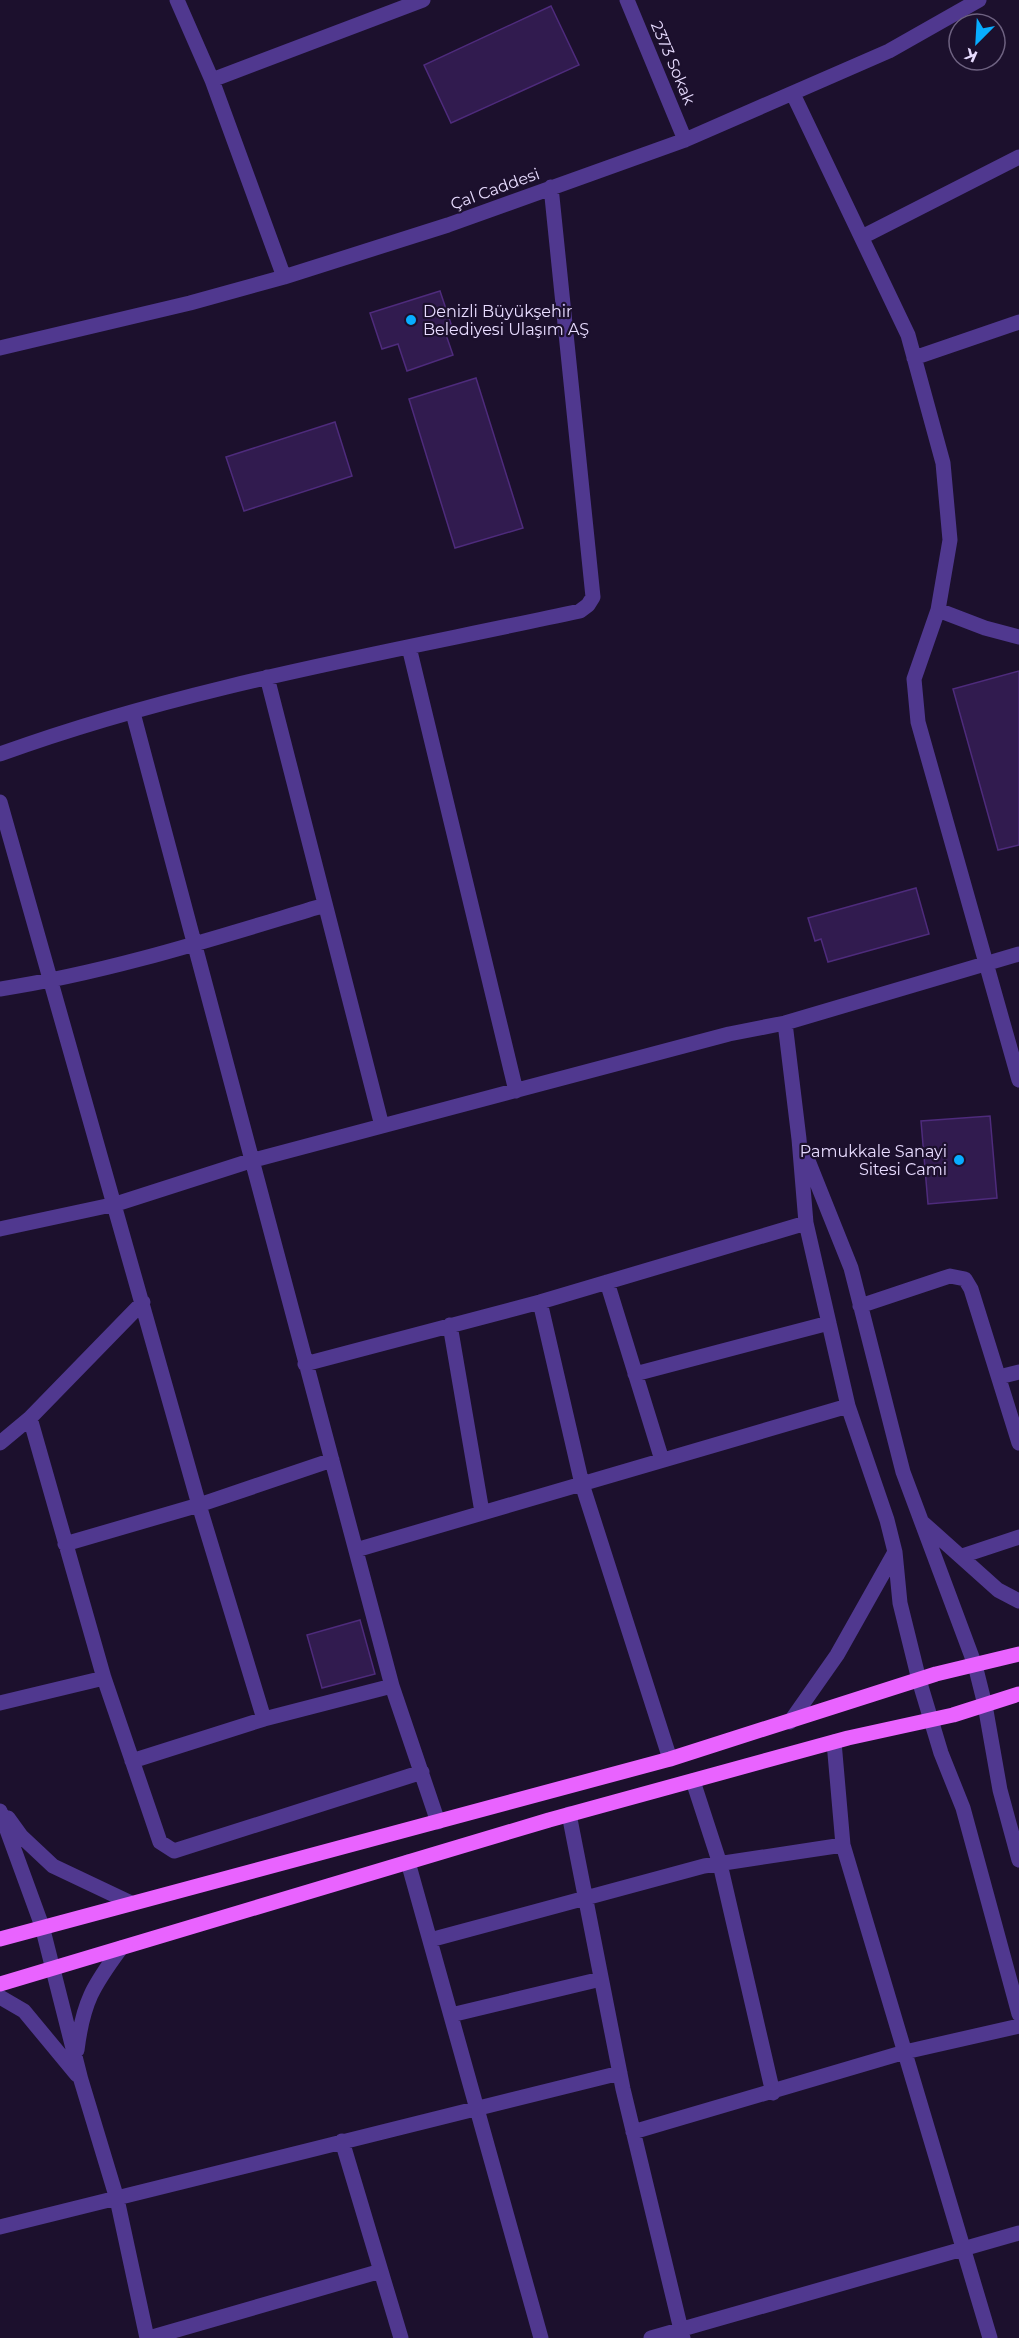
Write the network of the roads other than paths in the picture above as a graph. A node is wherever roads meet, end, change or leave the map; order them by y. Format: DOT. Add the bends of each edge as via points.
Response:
graph roads {
  1 [pos="177,0"];
  2 [pos="423,0"];
  3 [pos="627,0"];
  4 [pos="979,0"];
  5 [pos="212,80"];
  6 [pos="793,94"];
  7 [pos="686,140"];
  8 [pos="1019,157"];
  9 [pos="551,188"];
  10 [pos="862,237"];
  11 [pos="284,277"];
  12 [pos="1019,322"];
  13 [pos="0,348"];
  14 [pos="914,358"];
  15 [pos="938,610"];
  16 [pos="1019,637"];
  17 [pos="409,647"];
  18 [pos="267,677"];
  19 [pos="133,713"];
  20 [pos="0,754"];
  21 [pos="0,802"];
  22 [pos="325,905"];
  23 [pos="193,945"];
  24 [pos="1019,954"];
  25 [pos="984,963"];
  26 [pos="52,981"];
  27 [pos="0,989"];
  28 [pos="785,1023"];
  29 [pos="1019,1080"];
  30 [pos="516,1091"];
  31 [pos="382,1126"];
  32 [pos="799,1139"];
  33 [pos="250,1161"];
  34 [pos="116,1204"];
  35 [pos="806,1223"];
  36 [pos="0,1229"];
  37 [pos="607,1282"];
  38 [pos="143,1302"];
  39 [pos="540,1302"];
  40 [pos="860,1306"];
  41 [pos="828,1323"];
  42 [pos="450,1325"];
  43 [pos="305,1364"];
  44 [pos="1019,1372"];
  45 [pos="635,1374"];
  46 [pos="999,1377"];
  47 [pos="848,1406"];
  48 [pos="30,1418"];
  49 [pos="0,1443"];
  50 [pos="1019,1443"];
  51 [pos="332,1460"];
  52 [pos="662,1460"];
  53 [pos="582,1484"];
  54 [pos="199,1505"];
  55 [pos="482,1512"];
  56 [pos="920,1520"];
  57 [pos="1019,1537"];
  58 [pos="65,1544"];
  59 [pos="356,1550"];
  60 [pos="895,1552"];
  61 [pos="962,1556"];
  62 [pos="1019,1601"];
  63 [pos="1019,1654"];
  64 [pos="975,1665"];
  65 [pos="104,1678"];
  66 [pos="918,1680"];
  67 [pos="392,1686"];
  68 [pos="1019,1694"];
  69 [pos="0,1703"];
  70 [pos="985,1705"];
  71 [pos="264,1719"];
  72 [pos="930,1720"];
  73 [pos="790,1722"];
  74 [pos="834,1742"];
  75 [pos="670,1759"];
  76 [pos="132,1761"];
  77 [pos="422,1772"];
  78 [pos="693,1781"];
  79 [pos="0,1809"];
  80 [pos="569,1814"];
  81 [pos="438,1822"];
  82 [pos="843,1845"];
  83 [pos="1019,1860"];
  84 [pos="408,1862"];
  85 [pos="720,1864"];
  86 [pos="585,1899"];
  87 [pos="129,1902"];
  88 [pos="42,1926"];
  89 [pos="0,1939"];
  90 [pos="430,1940"];
  91 [pos="121,1948"];
  92 [pos="53,1968"];
  93 [pos="601,1978"];
  94 [pos="0,1984"];
  95 [pos="0,1997"];
  96 [pos="1019,2014"];
  97 [pos="451,2015"];
  98 [pos="1019,2026"];
  99 [pos="905,2052"];
  100 [pos="620,2073"];
  101 [pos="81,2080"];
  102 [pos="773,2093"];
  103 [pos="477,2107"];
  104 [pos="633,2132"];
  105 [pos="342,2141"];
  106 [pos="117,2199"];
  107 [pos="0,2227"];
  108 [pos="1019,2233"];
  109 [pos="964,2249"];
  110 [pos="381,2271"];
  111 [pos="682,2334"];
  112 [pos="148,2338"];
  113 [pos="401,2338"];
  114 [pos="541,2338"];
  115 [pos="651,2338"];
  116 [pos="990,2338"];
  1 -- 5 [label="street"];
  2 -- 5 [label="street"];
  3 -- 7 [label="street, 2373 Sokak"];
  4 -- 6 [label="street, Çal Caddesi" via="889,51"];
  5 -- 11 [label="street"];
  6 -- 7 [label="street, Çal Caddesi"];
  6 -- 10 [label="street"];
  7 -- 9 [label="street, Çal Caddesi"];
  8 -- 10 [label="street"];
  9 -- 11 [label="street, Çal Caddesi"];
  9 -- 17 [label="street" via="593,597 580,610"];
  10 -- 14 [label="street" via="908,335"];
  11 -- 13 [label="street, Çal Caddesi"];
  12 -- 14 [label="street"];
  14 -- 15 [label="street" via="944,474 950,540"];
  15 -- 16 [label="street"];
  15 -- 25 [label="street" via="914,679 918,722"];
  17 -- 18 [label="street"];
  17 -- 30 [label="street"];
  18 -- 19 [label="street"];
  18 -- 22 [label="street"];
  19 -- 20 [label="street" via="54,734"];
  19 -- 23 [label="street"];
  21 -- 26 [label="street"];
  22 -- 23 [label="street"];
  22 -- 31 [label="street"];
  23 -- 26 [label="street"];
  23 -- 33 [label="street"];
  24 -- 25 [label="street"];
  25 -- 28 [label="street"];
  25 -- 29 [label="street"];
  26 -- 27 [label="street"];
  26 -- 34 [label="street"];
  28 -- 30 [label="street" via="729,1034"];
  28 -- 32 [label="street"];
  30 -- 31 [label="street"];
  31 -- 33 [label="street"];
  32 -- 35 [label="street"];
  32 -- 40 [label="street" via="850,1268"];
  33 -- 34 [label="street"];
  33 -- 43 [label="street"];
  34 -- 36 [label="street"];
  34 -- 38 [label="street"];
  35 -- 37 [label="street"];
  35 -- 41 [label="street"];
  37 -- 39 [label="street"];
  37 -- 45 [label="street"];
  38 -- 48 [label="street"];
  38 -- 54 [label="street"];
  39 -- 42 [label="street"];
  39 -- 53 [label="street"];
  40 -- 46 [label="street" via="950,1276 961,1276 971,1288"];
  40 -- 56 [label="street" via="903,1472"];
  41 -- 45 [label="street"];
  41 -- 47 [label="street"];
  42 -- 43 [label="street"];
  42 -- 55 [label="street"];
  43 -- 51 [label="street"];
  44 -- 46 [label="street"];
  45 -- 52 [label="street"];
  46 -- 50 [label="street"];
  47 -- 52 [label="street"];
  47 -- 60 [label="street"];
  48 -- 49 [label="street"];
  48 -- 58 [label="street"];
  51 -- 54 [label="street"];
  51 -- 59 [label="street"];
  52 -- 53 [label="street"];
  53 -- 55 [label="street"];
  53 -- 75 [label="street"];
  54 -- 58 [label="street"];
  54 -- 71 [label="street"];
  55 -- 59 [label="street"];
  56 -- 61 [label="street"];
  56 -- 64 [label="street"];
  57 -- 61 [label="street"];
  58 -- 65 [label="street"];
  59 -- 67 [label="street"];
  60 -- 66 [label="street" via="900,1603"];
  60 -- 73 [label="street" via="837,1655"];
  61 -- 62 [label="street" via="998,1590"];
  63 -- 64 [label="main road"];
  64 -- 66 [label="main road"];
  64 -- 70 [label="street"];
  65 -- 69 [label="street"];
  65 -- 76 [label="street"];
  66 -- 72 [label="street"];
  66 -- 73 [label="main road"];
  67 -- 71 [label="street"];
  67 -- 77 [label="street"];
  68 -- 70 [label="main road"];
  70 -- 72 [label="main road"];
  70 -- 83 [label="street" via="1000,1790"];
  71 -- 76 [label="street"];
  72 -- 74 [label="main road"];
  72 -- 96 [label="street" via="963,1808"];
  73 -- 75 [label="main road"];
  74 -- 78 [label="main road"];
  74 -- 82 [label="street"];
  75 -- 81 [label="main road"];
  76 -- 77 [label="street" via="160,1842 174,1851"];
  77 -- 81 [label="street"];
  78 -- 80 [label="main road"];
  78 -- 85 [label="street"];
  79 -- 87 [label="street" via="21,1836 53,1866"];
  79 -- 88 [label="street"];
  80 -- 84 [label="main road"];
  80 -- 86 [label="street"];
  81 -- 87 [label="main road"];
  82 -- 85 [label="street"];
  82 -- 99 [label="street"];
  84 -- 90 [label="street"];
  84 -- 91 [label="main road"];
  85 -- 86 [label="street"];
  85 -- 102 [label="street"];
  86 -- 90 [label="street"];
  86 -- 93 [label="street"];
  87 -- 88 [label="main road"];
  88 -- 89 [label="main road"];
  88 -- 92 [label="street"];
  90 -- 97 [label="street"];
  91 -- 92 [label="main road"];
  91 -- 101 [label="street" via="97,1980 81,2015 77,2052"];
  92 -- 94 [label="main road"];
  92 -- 101 [label="street"];
  93 -- 97 [label="street"];
  93 -- 100 [label="street"];
  95 -- 101 [label="street" via="24,2011"];
  97 -- 103 [label="street"];
  98 -- 99 [label="street"];
  99 -- 102 [label="street"];
  99 -- 109 [label="street"];
  100 -- 103 [label="street"];
  100 -- 104 [label="street"];
  101 -- 106 [label="street"];
  102 -- 104 [label="street"];
  103 -- 105 [label="street"];
  103 -- 114 [label="street"];
  104 -- 111 [label="street"];
  105 -- 106 [label="street"];
  105 -- 110 [label="street"];
  106 -- 107 [label="street"];
  106 -- 112 [label="street"];
  108 -- 109 [label="street"];
  109 -- 111 [label="street"];
  109 -- 116 [label="street"];
  110 -- 112 [label="street"];
  110 -- 113 [label="street"];
  111 -- 115 [label="street"];
}
